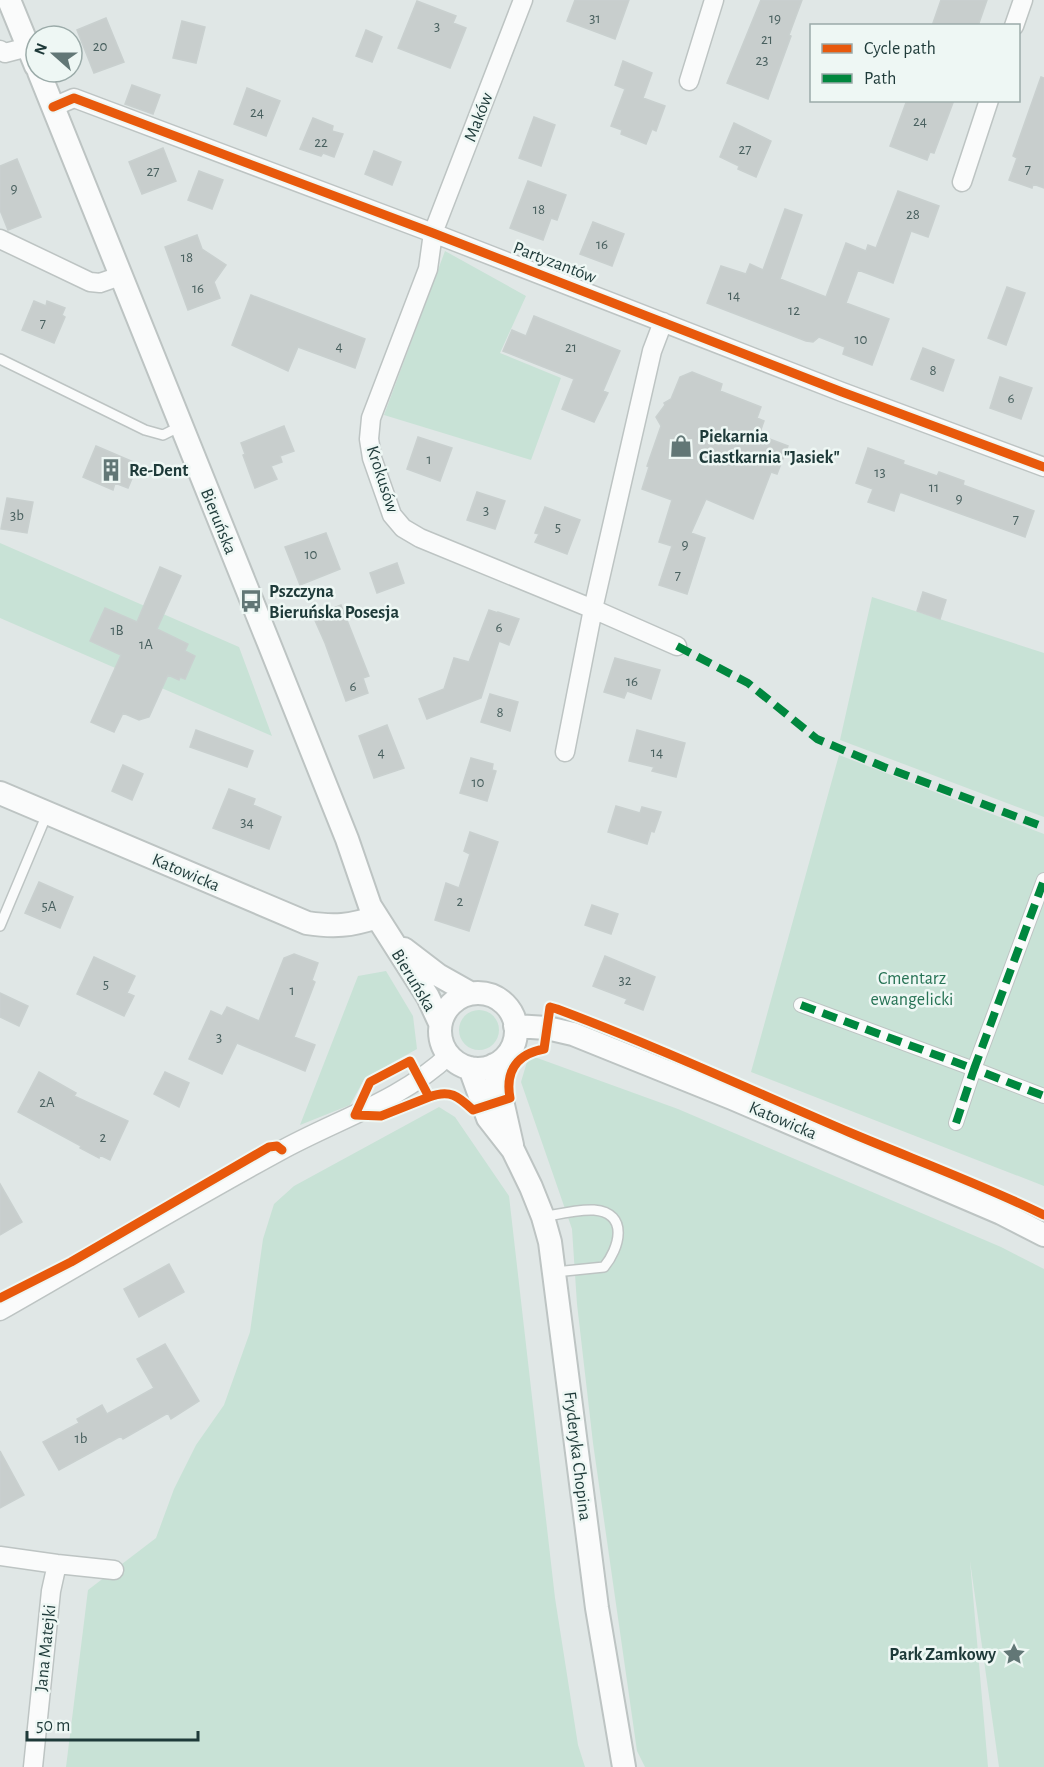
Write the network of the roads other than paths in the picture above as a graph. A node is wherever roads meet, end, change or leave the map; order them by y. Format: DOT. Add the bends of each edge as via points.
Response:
graph roads {
  1 [pos="9,0"];
  2 [pos="523,0"];
  3 [pos="714,0"];
  4 [pos="1023,0"];
  5 [pos="1015,24"];
  6 [pos="24,37"];
  7 [pos="0,50"];
  8 [pos="24,55"];
  9 [pos="689,81"];
  10 [pos="44,84"];
  11 [pos="989,102"];
  12 [pos="53,107"];
  13 [pos="963,182"];
  14 [pos="433,233"];
  15 [pos="0,239"];
  16 [pos="120,276"];
  17 [pos="663,322"];
  18 [pos="0,359"];
  19 [pos="181,426"];
  20 [pos="1044,467"];
  21 [pos="593,609"];
  22 [pos="677,646"];
  23 [pos="565,752"];
  24 [pos="0,793"];
  25 [pos="47,814"];
  26 [pos="1044,880"];
  27 [pos="0,926"];
  28 [pos="383,927"];
  29 [pos="470,993"];
  30 [pos="801,1005"];
  31 [pos="440,1023"];
  32 [pos="515,1026"];
  33 [pos="449,1055"];
  34 [pos="494,1065"];
  35 [pos="470,1068"];
  36 [pos="974,1069"];
  37 [pos="1044,1096"];
  38 [pos="956,1123"];
  39 [pos="513,1150"];
  40 [pos="543,1217"];
  41 [pos="1044,1235"];
  42 [pos="555,1272"];
  43 [pos="0,1311"];
  44 [pos="0,1556"];
  45 [pos="57,1564"];
  46 [pos="114,1570"];
  47 [pos="33,1767"];
  48 [pos="624,1767"];
  1 -- 6 [label="street"];
  2 -- 14 [label="street, Maków"];
  3 -- 9 [label="street"];
  4 -- 5 [label="street"];
  7 -- 8 [label="street"];
  10 -- 12 [label="street, Bieruńska"];
  11 -- 13 [label="street"];
  12 -- 14 [label="street, Partyzantów" via="74,98"];
  12 -- 16 [label="street, Bieruńska"];
  14 -- 17 [label="street, Partyzantów"];
  14 -- 21 [label="street, Krokusów" via="428,269 371,418 372,458 392,515 403,528 420,538"];
  15 -- 16 [label="street" via="90,282"];
  16 -- 19 [label="street, Bieruńska"];
  17 -- 20 [label="street, Partyzantów"];
  17 -- 21 [label="street" via="652,351"];
  18 -- 19 [label="lane" via="144,430 163,435"];
  19 -- 28 [label="street, Bieruńska" via="370,906"];
  21 -- 22 [label="street, Krokusów"];
  21 -- 23 [label="street"];
  24 -- 25 [label="street, Katowicka"];
  25 -- 27 [label="lane"];
  25 -- 28 [label="street, Katowicka" via="307,923"];
  26 -- 36 [label="street"];
  28 -- 29 [label="street, Bieruńska" via="438,975"];
  28 -- 31 [label="street, Bieruńska"];
  29 -- 31 [label="street" via="456,999"];
  29 -- 32 [label="street" via="500,1000 512,1014"];
  30 -- 36 [label="street"];
  31 -- 33 [label="street" via="443,1045"];
  32 -- 34 [label="street" via="511,1049"];
  32 -- 41 [label="street, Katowicka" via="547,1028 581,1038 732,1098"];
  33 -- 35 [label="street"];
  33 -- 43 [label="street" via="413,1082 282,1150"];
  34 -- 35 [label="street"];
  34 -- 39 [label="street, Fryderyka Chopina"];
  35 -- 39 [label="street, Fryderyka Chopina" via="488,1118"];
  36 -- 37 [label="street"];
  36 -- 38 [label="street"];
  39 -- 40 [label="street, Fryderyka Chopina"];
  40 -- 42 [label="street, Fryderyka Chopina"];
  40 -- 42 [label="lane" via="602,1211 619,1228 615,1250 604,1267"];
  42 -- 48 [label="street, Fryderyka Chopina" via="597,1608"];
  44 -- 45 [label="street"];
  45 -- 46 [label="street"];
  45 -- 47 [label="street, Jana Matejki"];
}
